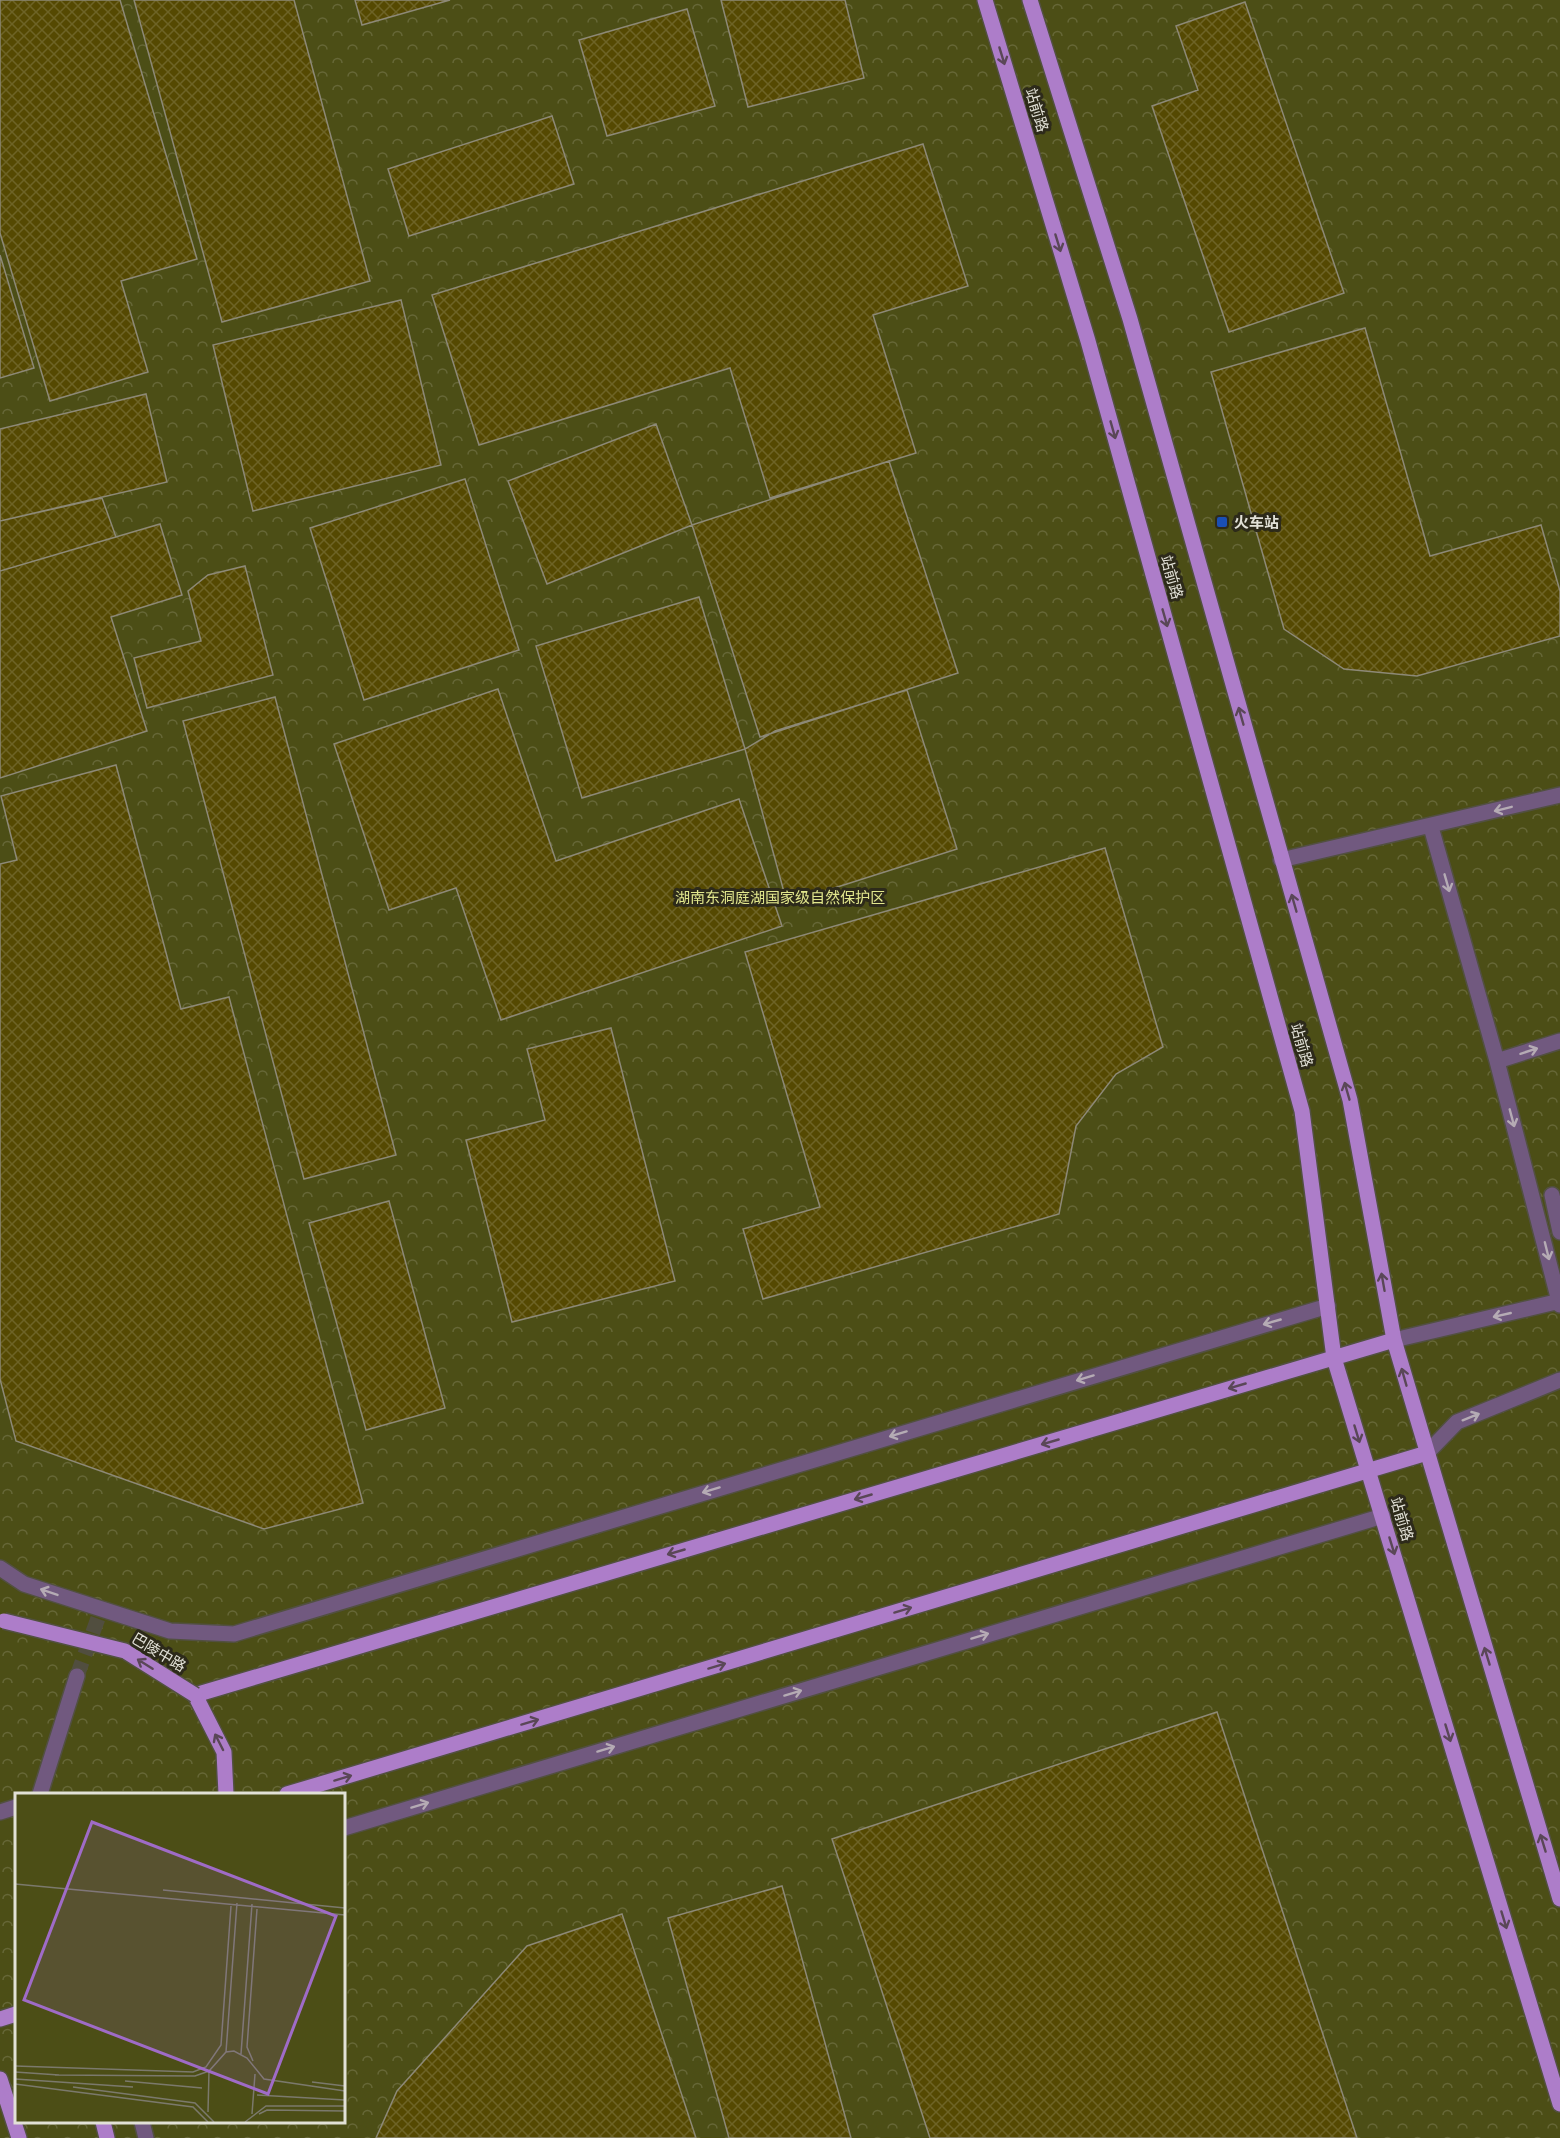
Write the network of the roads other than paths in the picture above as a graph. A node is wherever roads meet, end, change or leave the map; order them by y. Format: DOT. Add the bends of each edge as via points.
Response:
graph roads {
  1 [pos="985,0"];
  2 [pos="1030,0"];
  3 [pos="1560,795"];
  4 [pos="1431,827"];
  5 [pos="1281,860"];
  6 [pos="1560,1041"];
  7 [pos="1497,1061"];
  8 [pos="1556,1194"];
  9 [pos="1534,1200"];
  10 [pos="1560,1232"];
  11 [pos="1560,1303"];
  12 [pos="1328,1306"];
  13 [pos="1394,1340"];
  14 [pos="1334,1358"];
  15 [pos="1560,1380"];
  16 [pos="1427,1453"];
  17 [pos="1369,1470"];
  18 [pos="1383,1516"];
  19 [pos="0,1568"];
  20 [pos="1,1620"];
  21 [pos="77,1676"];
  22 [pos="195,1695"];
  23 [pos="40,1793"];
  24 [pos="226,1793"];
  25 [pos="290,1793"];
  26 [pos="15,1807"];
  27 [pos="0,1812"];
  28 [pos="345,1828"];
  29 [pos="1560,1899"];
  30 [pos="15,2014"];
  31 [pos="0,2019"];
  32 [pos="0,2079"];
  33 [pos="1560,2104"];
  34 [pos="103,2123"];
  35 [pos="142,2123"];
  36 [pos="19,2138"];
  37 [pos="107,2138"];
  38 [pos="146,2138"];
  1 -- 12 [label="main road, 站前路, one-way" via="1088,341 1302,1111"];
  5 -- 2 [label="main road, 站前路, one-way" via="1130,319"];
  3 -- 4 [label="street, one-way"];
  4 -- 5 [label="street"];
  4 -- 7 [label="street, one-way"];
  13 -- 5 [label="main road, 站前路, one-way" via="1350,1100"];
  7 -- 6 [label="street, one-way"];
  7 -- 9 [label="street, one-way"];
  8 -- 9 [label="street"];
  8 -- 10 [label="street"];
  9 -- 11 [label="street, one-way"];
  11 -- 13 [label="street, one-way"];
  12 -- 14 [label="main road, 站前路"];
  12 -- 19 [label="street, one-way" via="234,1634 170,1631 24,1584"];
  13 -- 14 [label="main road"];
  16 -- 13 [label="main road, 站前路, one-way"];
  14 -- 17 [label="main road, 站前路, one-way"];
  14 -- 22 [label="main road, one-way"];
  16 -- 15 [label="street, one-way" via="1457,1422"];
  16 -- 17 [label="main road"];
  29 -- 16 [label="main road, 站前路, one-way"];
  17 -- 18 [label="main road, 站前路"];
  25 -- 17 [label="main road, one-way"];
  28 -- 18 [label="street, one-way"];
  18 -- 33 [label="main road, 站前路, one-way"];
  22 -- 20 [label="main road, 巴陵中路, one-way, bridge" via="124,1650"];
  21 -- 23 [label="street"];
  24 -- 22 [label="main road, one-way" via="224,1752"];
  26 -- 27 [label="street"];
  30 -- 31 [label="main road"];
  32 -- 36 [label="main road"];
  34 -- 37 [label="main road"];
  35 -- 38 [label="street"];
}
